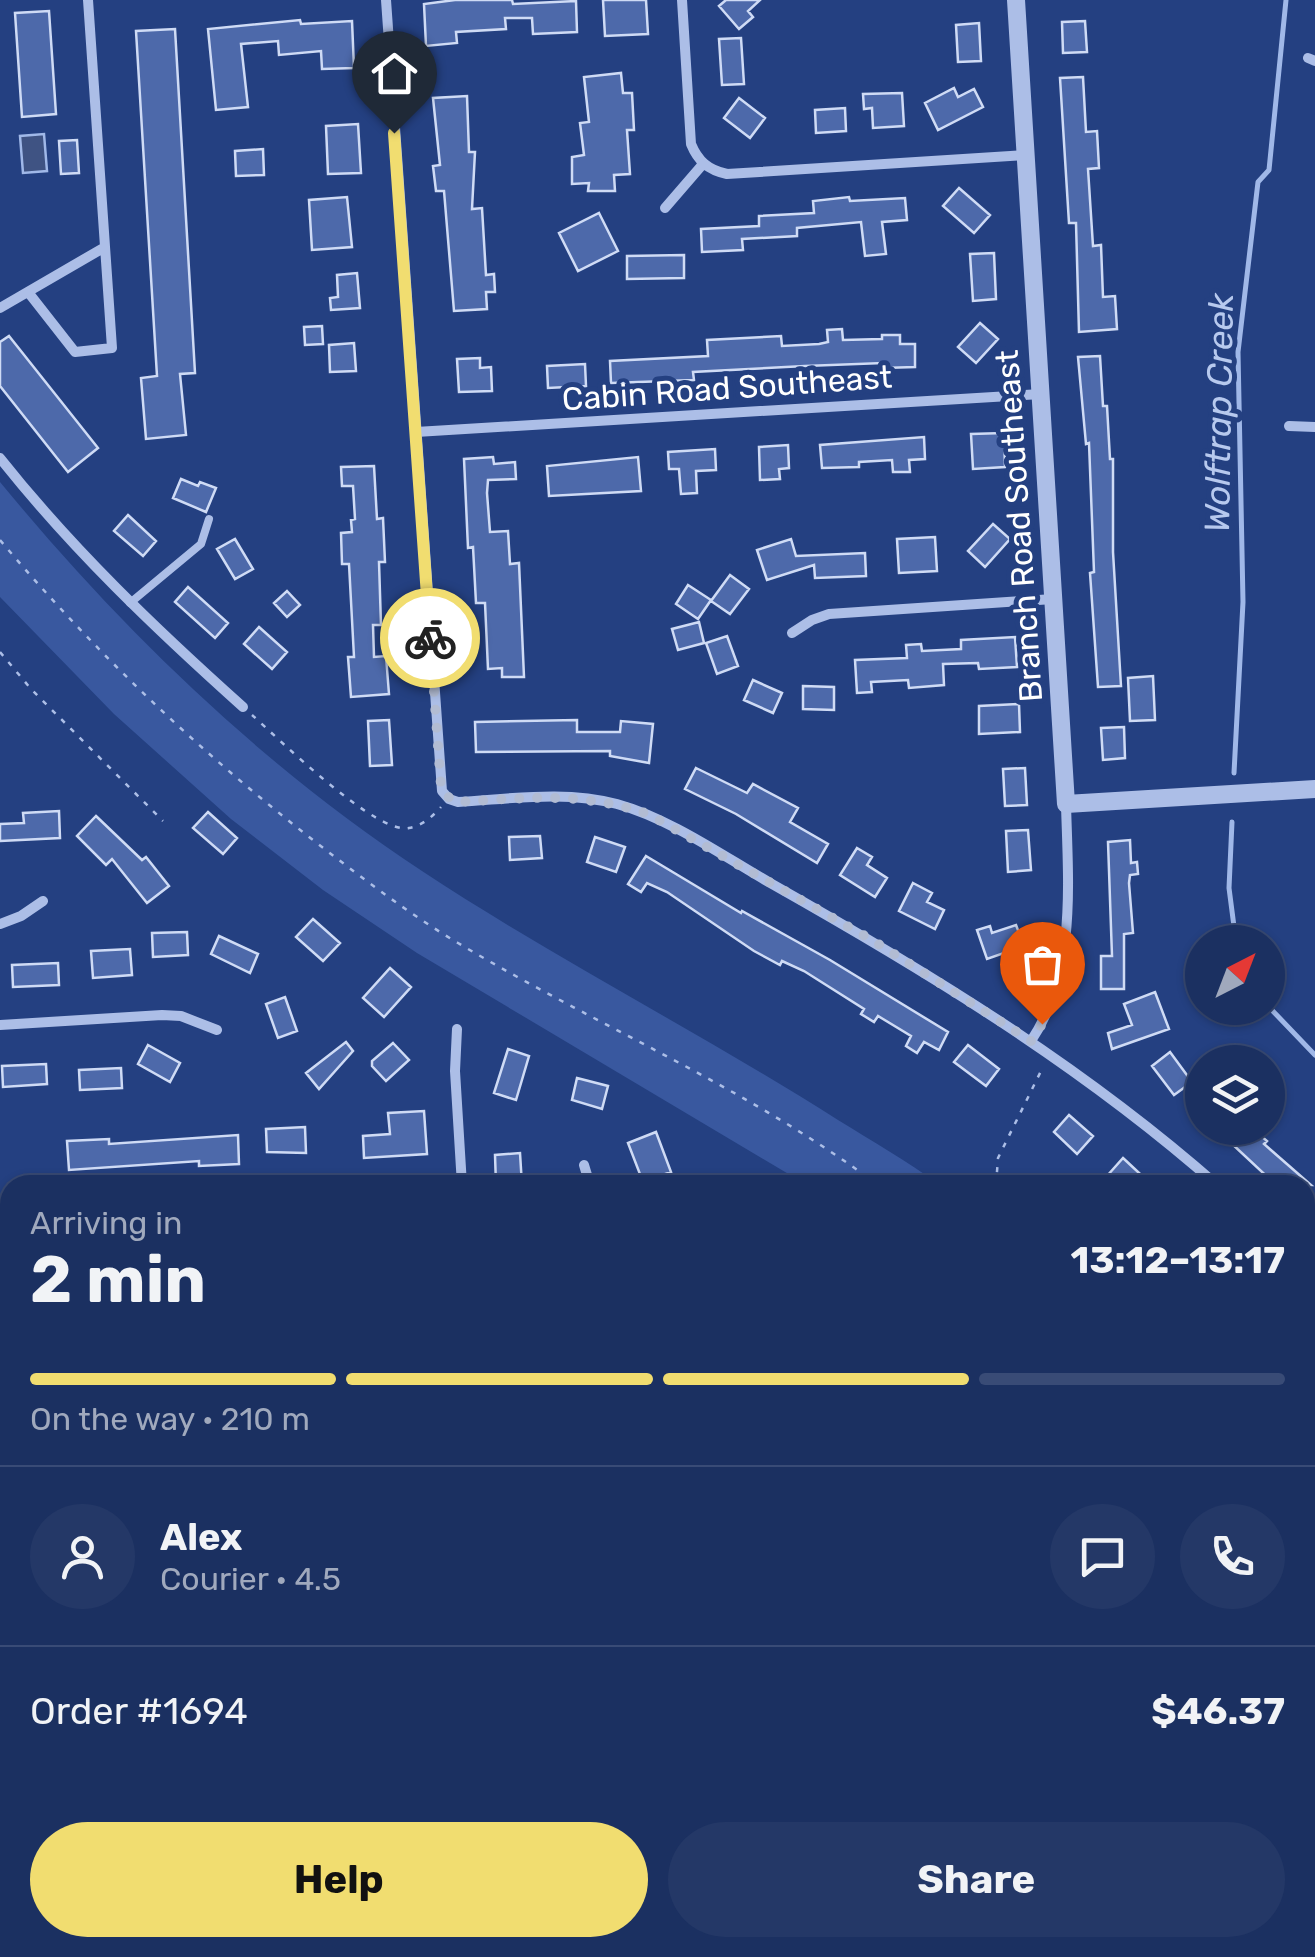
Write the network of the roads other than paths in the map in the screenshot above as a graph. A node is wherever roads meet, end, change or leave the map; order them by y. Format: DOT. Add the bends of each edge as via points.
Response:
graph roads {
  1 [pos="88,0"];
  2 [pos="386,0"];
  3 [pos="682,0"];
  4 [pos="1016,0"];
  5 [pos="1026,155"];
  6 [pos="703,164"];
  7 [pos="664,208"];
  8 [pos="105,246"];
  9 [pos="28,292"];
  10 [pos="0,308"];
  11 [pos="1041,394"];
  12 [pos="1290,426"];
  13 [pos="1315,427"];
  14 [pos="416,432"];
  15 [pos="0,458"];
  16 [pos="209,519"];
  17 [pos="1054,600"];
  18 [pos="130,603"];
  19 [pos="792,633"];
  20 [pos="243,708"];
  21 [pos="1315,789"];
  22 [pos="1066,804"];
  23 [pos="43,901"];
  24 [pos="0,924"];
  25 [pos="0,1025"];
  26 [pos="457,1029"];
  27 [pos="217,1030"];
  28 [pos="1031,1041"];
  29 [pos="584,1166"];
  30 [pos="461,1175"];
  31 [pos="587,1175"];
  32 [pos="1205,1175"];
  1 -- 8 [label="street"];
  2 -- 14 [label="street"];
  3 -- 6 [label="street" via="691,144"];
  4 -- 5 [label="street, Branch Road Southeast"];
  5 -- 6 [label="street" via="727,174"];
  5 -- 11 [label="street, Branch Road Southeast"];
  6 -- 7 [label="street"];
  8 -- 9 [label="street"];
  8 -- 9 [label="street" via="112,348 75,352"];
  9 -- 10 [label="street"];
  11 -- 14 [label="street, Cabin Road Southeast"];
  11 -- 17 [label="street, Branch Road Southeast"];
  12 -- 13 [label="street"];
  14 -- 28 [label="street" via="441,786 450,799 570,796 648,814 872,940"];
  15 -- 18 [label="street"];
  16 -- 18 [label="lane" via="201,544"];
  17 -- 19 [label="street" via="829,614"];
  17 -- 22 [label="street, Branch Road Southeast"];
  18 -- 20 [label="street"];
  21 -- 22 [label="street"];
  22 -- 28 [label="street, Branch Road Southeast" via="1065,940 1051,1007"];
  23 -- 24 [label="street"];
  25 -- 27 [label="street" via="162,1015"];
  26 -- 30 [label="street"];
  28 -- 32 [label="street"];
  29 -- 31 [label="street"];
}
